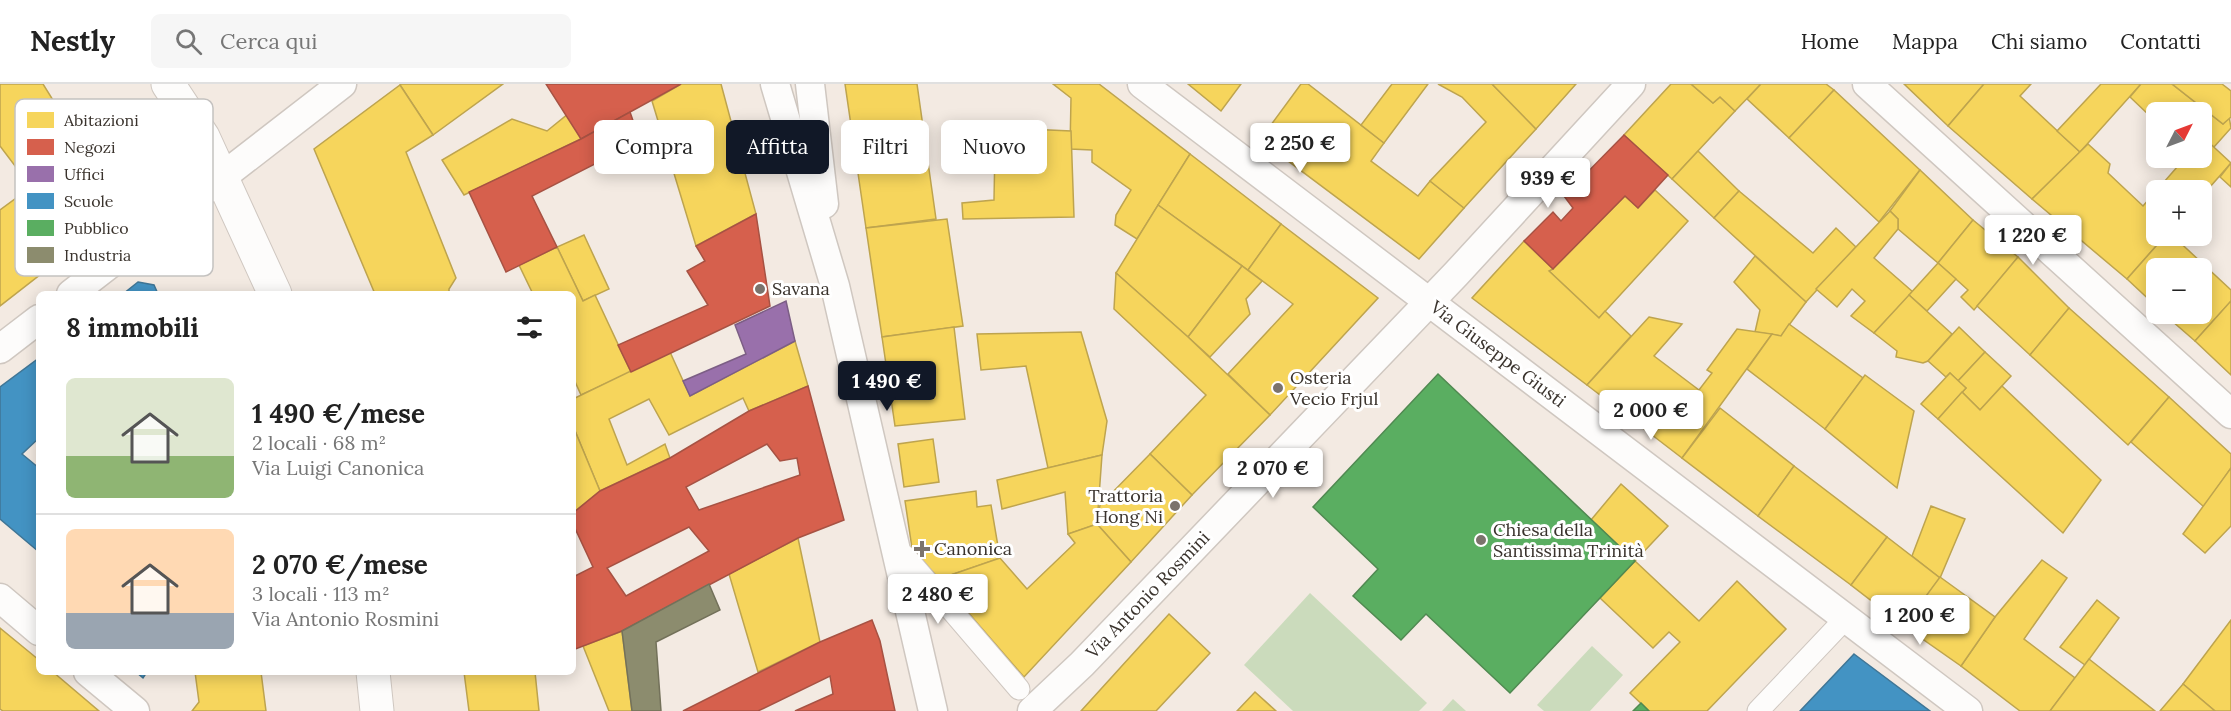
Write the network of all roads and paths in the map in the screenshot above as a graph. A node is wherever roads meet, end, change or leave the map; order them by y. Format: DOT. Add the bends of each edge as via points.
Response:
graph roads {
  1 [pos="168,84"];
  2 [pos="342,84"];
  3 [pos="775,84"];
  4 [pos="810,84"];
  5 [pos="1142,84"];
  6 [pos="1631,84"];
  7 [pos="1867,84"];
  8 [pos="178,99"];
  9 [pos="213,159"];
  10 [pos="221,177"];
  11 [pos="213,183"];
  12 [pos="94,276"];
  13 [pos="835,286"];
  14 [pos="75,291"];
  15 [pos="274,291"];
  16 [pos="1430,302"];
  17 [pos="36,321"];
  18 [pos="0,349"];
  19 [pos="2231,414"];
  20 [pos="900,552"];
  21 [pos="0,598"];
  22 [pos="1845,619"];
  23 [pos="36,628"];
  24 [pos="92,675"];
  25 [pos="374,675"];
  26 [pos="1026,700"];
  27 [pos="135,711"];
  28 [pos="377,711"];
  29 [pos="933,711"];
  30 [pos="1758,711"];
  31 [pos="1968,711"];
  1 -- 8 [label="main road"];
  2 -- 10 [label="street"];
  3 -- 13 [label="street"];
  4 -- 13 [label="street"];
  5 -- 16 [label="street, Via Giuseppe Giusti"];
  6 -- 16 [label="street, Via Antonio Rosmini"];
  7 -- 19 [label="street"];
  9 -- 10 [label="main road"];
  10 -- 11 [label="street"];
  10 -- 15 [label="main road"];
  12 -- 14 [label="street"];
  13 -- 20 [label="street"];
  16 -- 22 [label="street, Via Giuseppe Giusti"];
  16 -- 26 [label="street, Via Antonio Rosmini" via="1082,664"];
  17 -- 18 [label="street"];
  20 -- 26 [label="street"];
  20 -- 29 [label="street"];
  21 -- 23 [label="street"];
  22 -- 30 [label="street"];
  22 -- 31 [label="street, Via Giuseppe Giusti"];
  24 -- 27 [label="street"];
  25 -- 28 [label="main road"];
}
